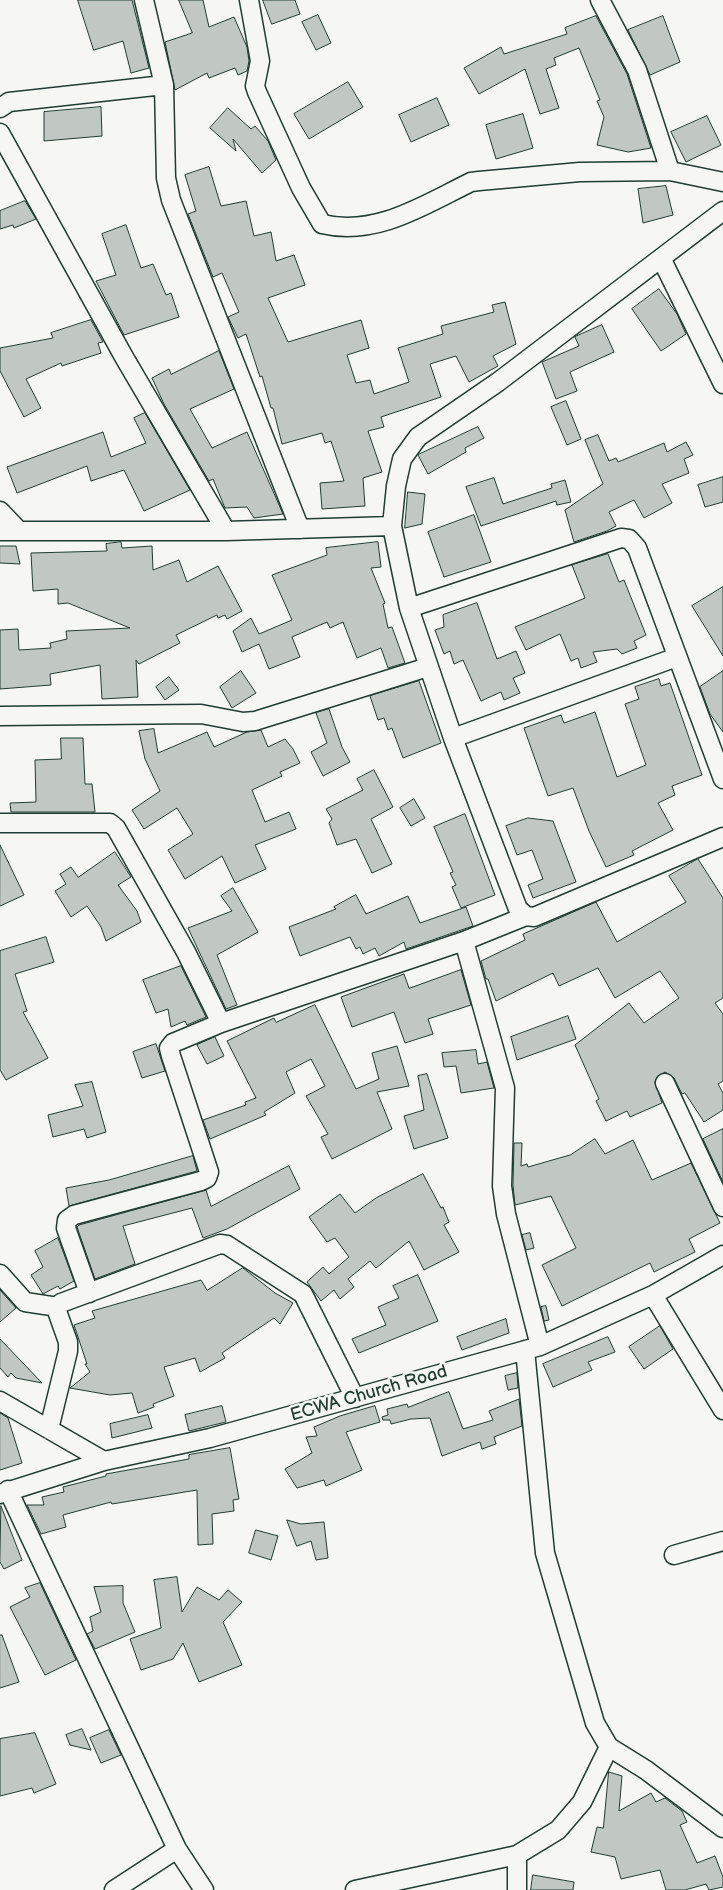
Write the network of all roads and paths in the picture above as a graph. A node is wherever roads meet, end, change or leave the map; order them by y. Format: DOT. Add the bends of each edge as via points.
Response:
graph roads {
  1 [pos="144,0"];
  2 [pos="249,0"];
  3 [pos="600,0"];
  4 [pos="164,85"];
  5 [pos="0,108"];
  6 [pos="0,133"];
  7 [pos="670,171"];
  8 [pos="723,182"];
  9 [pos="723,211"];
  10 [pos="662,260"];
  11 [pos="723,384"];
  12 [pos="0,511"];
  13 [pos="392,526"];
  14 [pos="300,529"];
  15 [pos="0,531"];
  16 [pos="19,531"];
  17 [pos="226,531"];
  18 [pos="409,608"];
  19 [pos="677,657"];
  20 [pos="428,667"];
  21 [pos="0,716"];
  22 [pos="454,738"];
  23 [pos="723,779"];
  24 [pos="0,824"];
  25 [pos="723,837"];
  26 [pos="526,916"];
  27 [pos="464,941"];
  28 [pos="222,1023"];
  29 [pos="665,1083"];
  30 [pos="723,1207"];
  31 [pos="723,1255"];
  32 [pos="0,1274"];
  33 [pos="89,1292"];
  34 [pos="654,1295"];
  35 [pos="58,1307"];
  36 [pos="532,1348"];
  37 [pos="355,1398"];
  38 [pos="0,1401"];
  39 [pos="723,1410"];
  40 [pos="49,1429"];
  41 [pos="104,1461"];
  42 [pos="4,1492"];
  43 [pos="723,1541"];
  44 [pos="674,1555"];
  45 [pos="609,1747"];
  46 [pos="723,1828"];
  47 [pos="177,1849"];
  48 [pos="517,1854"];
  49 [pos="114,1890"];
  50 [pos="204,1890"];
  51 [pos="355,1890"];
  52 [pos="518,1890"];
  1 -- 4 [label="street"];
  2 -- 7 [label="street" via="260,60 255,86 300,188 322,224 366,227 399,218 471,182 580,172"];
  3 -- 7 [label="street" via="637,70"];
  4 -- 5 [label="street" via="9,102"];
  4 -- 14 [label="street" via="166,178 171,200"];
  6 -- 17 [label="street" via="124,357"];
  7 -- 8 [label="street"];
  9 -- 10 [label="street"];
  10 -- 11 [label="street"];
  10 -- 13 [label="street" via="418,437 402,459"];
  12 -- 16 [label="street"];
  13 -- 14 [label="street"];
  13 -- 18 [label="street"];
  14 -- 17 [label="street"];
  15 -- 16 [label="street"];
  16 -- 17 [label="street"];
  18 -- 19 [label="street" via="621,538 629,539 637,548"];
  18 -- 20 [label="street"];
  19 -- 22 [label="street"];
  19 -- 23 [label="street"];
  20 -- 21 [label="street" via="249,722 202,714"];
  20 -- 22 [label="street"];
  22 -- 26 [label="street" via="518,909"];
  24 -- 28 [label="street" via="110,823 116,828"];
  25 -- 26 [label="street" via="534,918"];
  26 -- 27 [label="street"];
  27 -- 28 [label="street"];
  27 -- 36 [label="street" via="505,1088 502,1186"];
  28 -- 33 [label="street" via="173,1043 169,1048 209,1172 207,1178 74,1215 67,1220 66,1228"];
  29 -- 30 [label="street"];
  31 -- 34 [label="street, ECWA Church Road"];
  32 -- 35 [label="street" via="25,1302"];
  33 -- 35 [label="street"];
  33 -- 37 [label="street" via="220,1244 227,1245 303,1294"];
  34 -- 36 [label="street, ECWA Church Road"];
  34 -- 39 [label="street"];
  35 -- 40 [label="street" via="68,1351"];
  36 -- 37 [label="street, ECWA Church Road"];
  36 -- 45 [label="street" via="545,1553 595,1723"];
  37 -- 41 [label="street, ECWA Church Road" via="210,1438"];
  38 -- 40 [label="street"];
  40 -- 41 [label="street"];
  41 -- 42 [label="street, ECWA Church Road"];
  42 -- 47 [label="street"];
  43 -- 44 [label="street"];
  45 -- 46 [label="street" via="646,1770"];
  45 -- 48 [label="street" via="582,1802 558,1830"];
  47 -- 49 [label="street"];
  47 -- 50 [label="street"];
  48 -- 51 [label="street"];
  48 -- 52 [label="street"];
}
